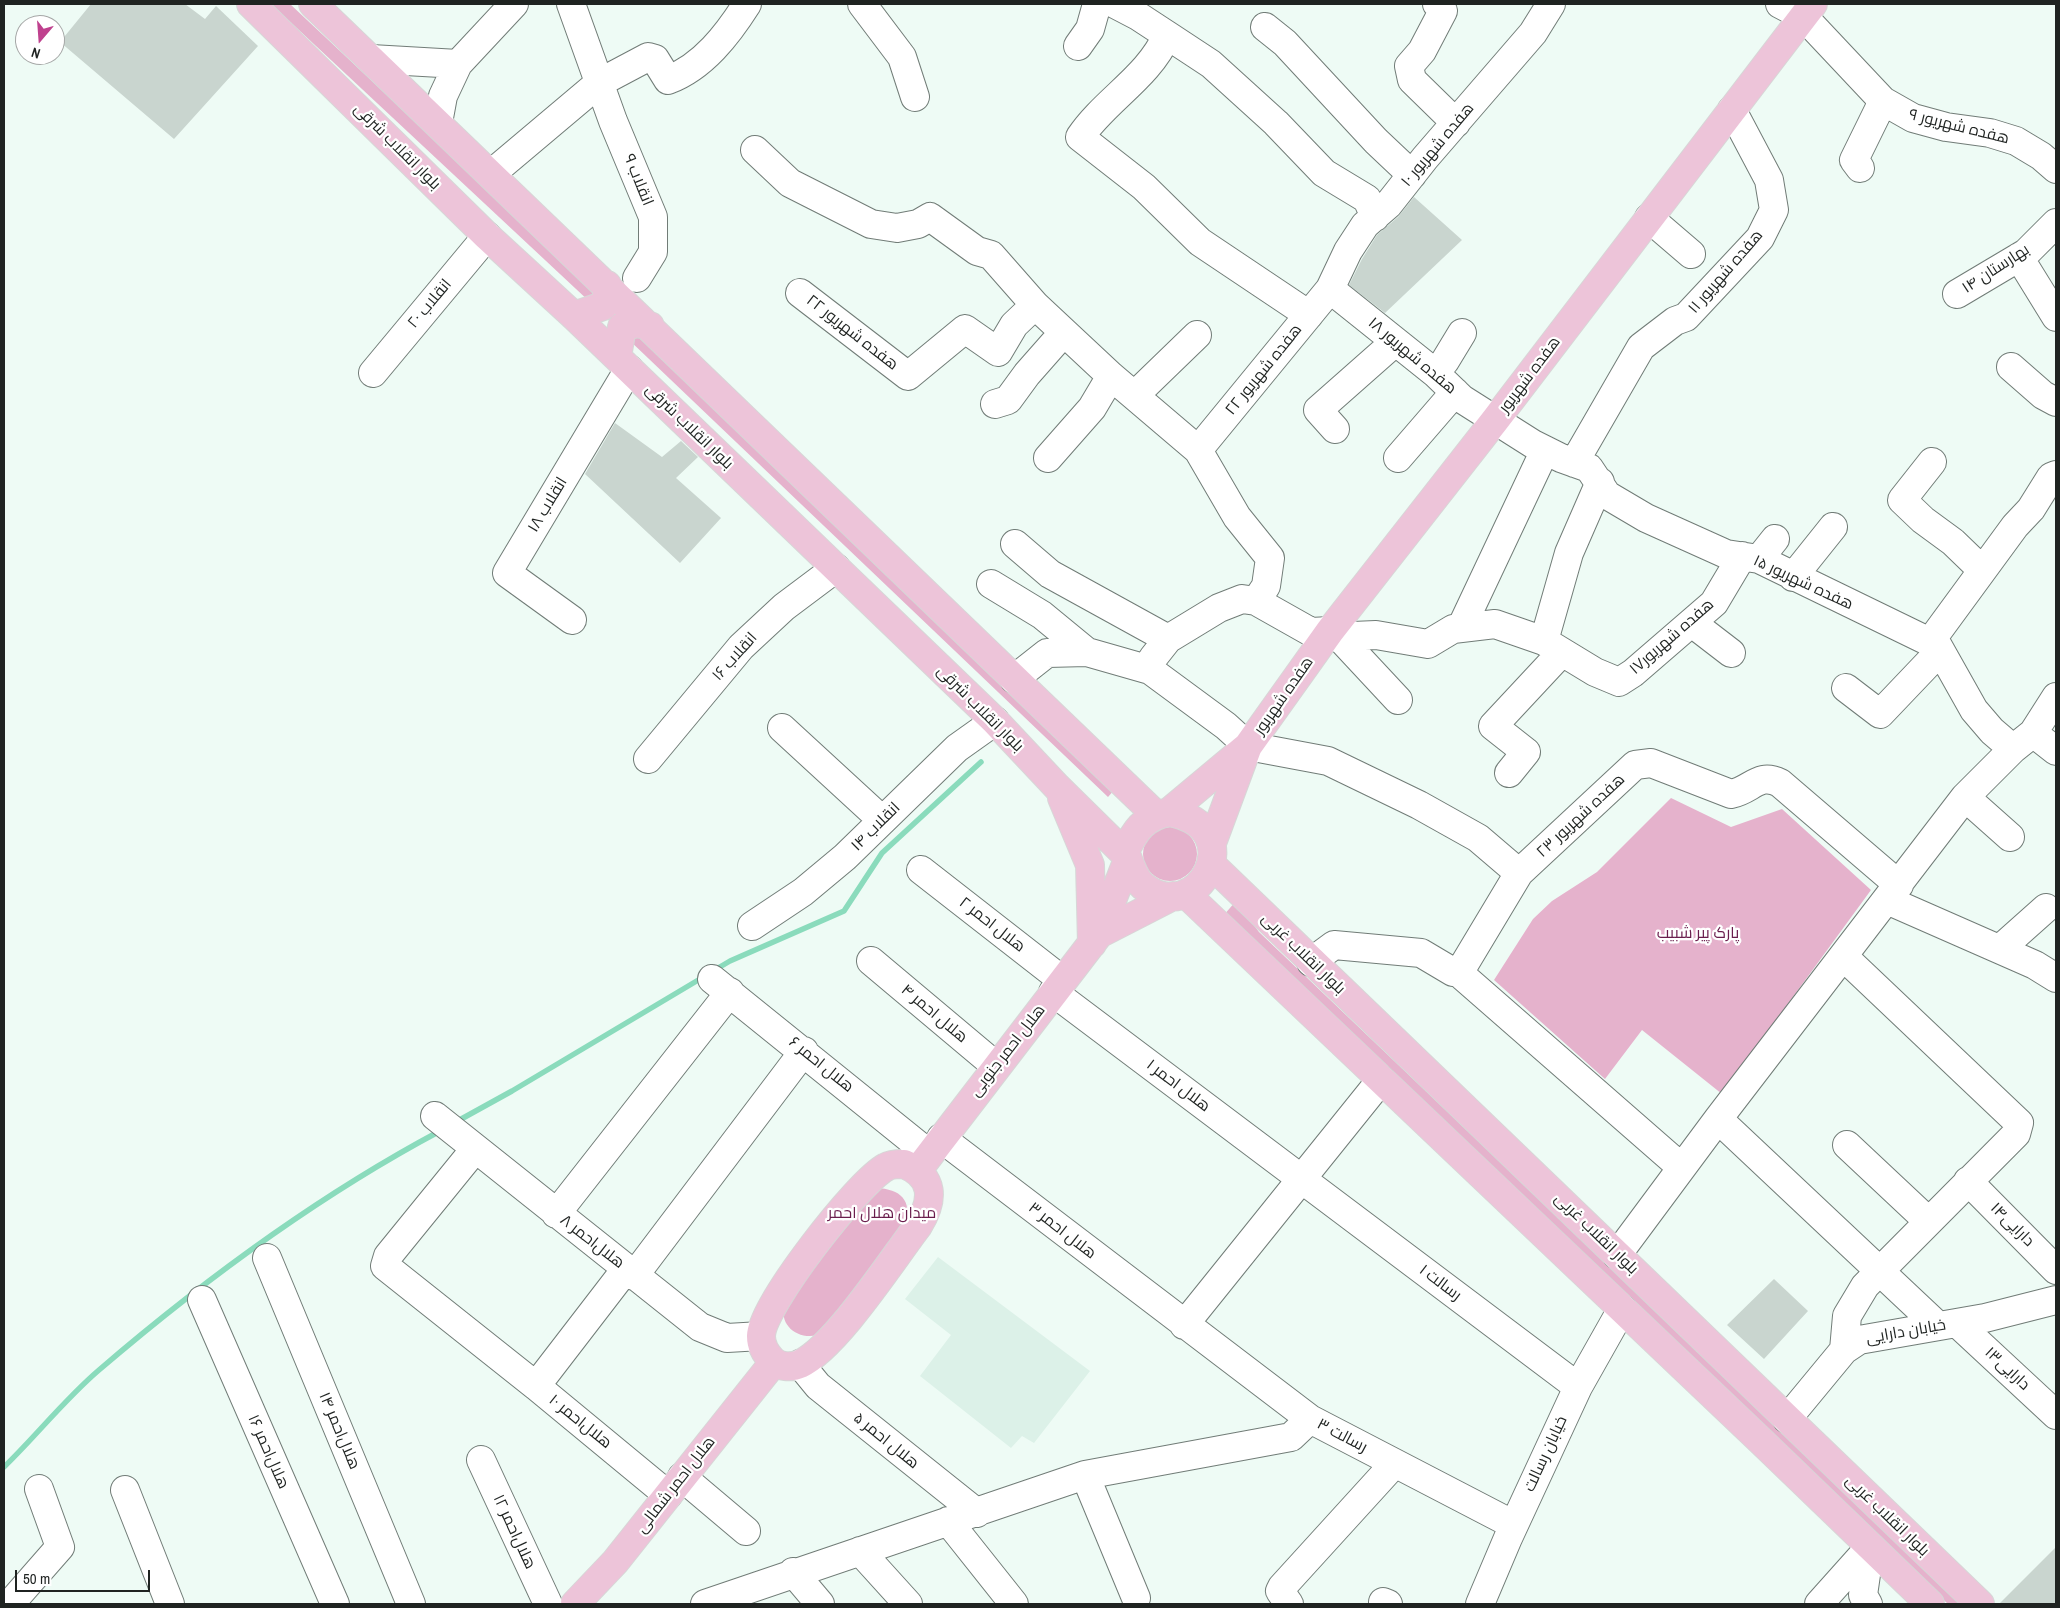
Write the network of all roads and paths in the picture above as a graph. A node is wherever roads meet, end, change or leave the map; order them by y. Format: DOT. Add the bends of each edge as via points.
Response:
graph roads {
  1 [pos="251,4"];
  2 [pos="313,4"];
  3 [pos="514,4"];
  4 [pos="571,4"];
  5 [pos="747,4"];
  6 [pos="862,4"];
  7 [pos="1097,4"];
  8 [pos="1115,4"];
  9 [pos="1437,4"];
  10 [pos="1551,4"];
  11 [pos="1799,8"];
  12 [pos="1265,27"];
  13 [pos="1167,35"];
  14 [pos="1078,46"];
  15 [pos="371,59"];
  16 [pos="458,64"];
  17 [pos="599,83"];
  18 [pos="915,97"];
  19 [pos="1883,101"];
  20 [pos="1732,110"];
  21 [pos="438,123"];
  22 [pos="1456,123"];
  23 [pos="755,150"];
  24 [pos="1860,168"];
  25 [pos="2056,169"];
  26 [pos="491,174"];
  27 [pos="1412,175"];
  28 [pos="1375,217"];
  29 [pos="1649,218"];
  30 [pos="2056,223"];
  31 [pos="487,236"];
  32 [pos="1692,254"];
  33 [pos="2020,257"];
  34 [pos="637,278"];
  35 [pos="608,285"];
  36 [pos="1330,289"];
  37 [pos="800,293"];
  38 [pos="1957,294"];
  39 [pos="1034,305"];
  40 [pos="1309,315"];
  41 [pos="574,316"];
  42 [pos="2056,317"];
  43 [pos="650,326"];
  44 [pos="1064,332"];
  45 [pos="1462,333"];
  46 [pos="1197,334"];
  47 [pos="1395,342"];
  48 [pos="623,363"];
  49 [pos="2011,367"];
  50 [pos="373,373"];
  51 [pos="1435,373"];
  52 [pos="1111,376"];
  53 [pos="1455,392"];
  54 [pos="1135,395"];
  55 [pos="2056,402"];
  56 [pos="996,404"];
  57 [pos="1496,419"];
  58 [pos="1335,429"];
  59 [pos="1198,450"];
  60 [pos="1546,450"];
  61 [pos="1048,458"];
  62 [pos="1398,458"];
  63 [pos="1932,462"];
  64 [pos="1574,463"];
  65 [pos="2056,475"];
  66 [pos="1600,482"];
  67 [pos="1833,527"];
  68 [pos="1015,544"];
  69 [pos="1759,552"];
  70 [pos="836,568"];
  71 [pos="1982,570"];
  72 [pos="1793,577"];
  73 [pos="991,584"];
  74 [pos="1256,601"];
  75 [pos="572,620"];
  76 [pos="1692,623"];
  77 [pos="1462,628"];
  78 [pos="1330,631"];
  79 [pos="1168,638"];
  80 [pos="1935,646"];
  81 [pos="1553,647"];
  82 [pos="1087,652"];
  83 [pos="1731,653"];
  84 [pos="1150,670"];
  85 [pos="1014,679"];
  86 [pos="1846,688"];
  87 [pos="2056,697"];
  88 [pos="1398,700"];
  89 [pos="995,721"];
  90 [pos="782,728"];
  91 [pos="2024,740"];
  92 [pos="1248,746"];
  93 [pos="2056,751"];
  94 [pos="648,759"];
  95 [pos="1509,773"];
  96 [pos="1057,787"];
  97 [pos="1965,797"];
  98 [pos="1162,813"];
  99 [pos="882,820"];
  100 [pos="2010,837"];
  101 [pos="1212,854"];
  102 [pos="1126,856"];
  103 [pos="922,870"];
  104 [pos="1519,873"];
  105 [pos="1893,893"];
  106 [pos="1179,895"];
  107 [pos="2046,908"];
  108 [pos="752,926"];
  109 [pos="1095,939"];
  110 [pos="2000,949"];
  111 [pos="1844,957"];
  112 [pos="872,961"];
  113 [pos="1311,962"];
  114 [pos="1459,973"];
  115 [pos="2056,978"];
  116 [pos="1058,986"];
  117 [pos="804,1051"];
  118 [pos="996,1066"];
  119 [pos="1381,1080"];
  120 [pos="435,1116"];
  121 [pos="1718,1119"];
  122 [pos="1847,1145"];
  123 [pos="475,1149"];
  124 [pos="929,1154"];
  125 [pos="1681,1168"];
  126 [pos="1302,1180"];
  127 [pos="1968,1181"];
  128 [pos="556,1214"];
  129 [pos="1928,1221"];
  130 [pos="1617,1255"];
  131 [pos="267,1258"];
  132 [pos="2056,1270"];
  133 [pos="1880,1271"];
  134 [pos="630,1272"];
  135 [pos="202,1300"];
  136 [pos="2056,1300"];
  137 [pos="1622,1309"];
  138 [pos="1948,1324"];
  139 [pos="1184,1325"];
  140 [pos="761,1336"];
  141 [pos="1844,1350"];
  142 [pos="787,1363"];
  143 [pos="536,1386"];
  144 [pos="1578,1387"];
  145 [pos="2056,1415"];
  146 [pos="1310,1419"];
  147 [pos="1787,1419"];
  148 [pos="481,1460"];
  149 [pos="1394,1464"];
  150 [pos="1085,1475"];
  151 [pos="675,1486"];
  152 [pos="38,1489"];
  153 [pos="125,1490"];
  154 [pos="977,1513"];
  155 [pos="948,1521"];
  156 [pos="1514,1525"];
  157 [pos="746,1531"];
  158 [pos="1870,1547"];
  159 [pos="860,1551"];
  160 [pos="793,1572"];
  161 [pos="1136,1598"];
  162 [pos="580,1603"];
  163 [pos="10,1604"];
  164 [pos="170,1604"];
  165 [pos="335,1604"];
  166 [pos="411,1604"];
  167 [pos="548,1604"];
  168 [pos="705,1604"];
  169 [pos="820,1604"];
  170 [pos="908,1604"];
  171 [pos="1014,1604"];
  172 [pos="1288,1604"];
  173 [pos="1480,1604"];
  174 [pos="1819,1604"];
  175 [pos="1868,1604"];
  176 [pos="1930,1604"];
  177 [pos="1980,1604"];
  1 -- 31 [label="main road, بلوار انقلاب شرقی"];
  2 -- 15 [label="main road"];
  3 -- 16 [label="street"];
  4 -- 17 [label="street, انقلاب ۹"];
  5 -- 17 [label="street" via="731,29 684,74 668,80 655,60 648,57"];
  6 -- 18 [label="street" via="902,57"];
  7 -- 14 [label="street" via="1090,29"];
  8 -- 13 [label="street"];
  9 -- 22 [label="street" via="1443,11 1422,50 1409,66 1412,80"];
  10 -- 22 [label="street, هفده شهریور ۱۰" via="1533,33"];
  11 -- 19 [label="street, هفده شهریور ۹"];
  11 -- 20 [label="main road, هفده شهریور"];
  12 -- 27 [label="street" via="1285,43"];
  13 -- 28 [label="street" via="1211,64 1276,123 1324,173 1367,199"];
  13 -- 40 [label="street" via="1161,49 1145,68 1110,106 1092,120 1080,137 1144,186 1200,242"];
  15 -- 16 [label="street"];
  15 -- 21 [label="main road"];
  16 -- 21 [label="street" via="443,96"];
  17 -- 26 [label="street"];
  17 -- 34 [label="street, انقلاب ۹" via="653,217 653,252"];
  19 -- 24 [label="street" via="1854,160"];
  19 -- 25 [label="street, هفده شهریور ۹" via="1912,118 2016,141"];
  20 -- 29 [label="main road, هفده شهریور"];
  20 -- 64 [label="street, هفده شهریور ۱۱" via="1769,180 1774,210 1760,238 1686,317 1675,321 1641,347"];
  21 -- 26 [label="main road"];
  22 -- 27 [label="street, هفده شهریور ۱۰"];
  23 -- 39 [label="street" via="790,183 871,224 897,228 918,224 930,217 977,251 991,256"];
  26 -- 35 [label="main road"];
  27 -- 28 [label="street, هفده شهریور ۱۰"];
  28 -- 36 [label="street, هفده شهریور ۱۰" via="1365,225 1348,251"];
  29 -- 32 [label="street"];
  29 -- 57 [label="main road, هفده شهریور"];
  30 -- 33 [label="street, بهارستان ۱۴"];
  31 -- 41 [label="main road, بلوار انقلاب شرقی"];
  31 -- 50 [label="street, انقلاب ۲۰"];
  33 -- 38 [label="street, بهارستان ۱۴"];
  33 -- 42 [label="street"];
  35 -- 41 [label="main road" via="603,306"];
  35 -- 43 [label="main road"];
  36 -- 40 [label="street, هفده شهریور ۲۲"];
  36 -- 47 [label="street, هفده شهریور ۱۸"];
  37 -- 39 [label="street, هفده شهریور ۲۲" via="908,376 965,329 998,352 1014,325"];
  39 -- 44 [label="street"];
  40 -- 59 [label="street, هفده شهریور ۲۲"];
  41 -- 48 [label="main road, بلوار انقلاب شرقی"];
  43 -- 48 [label="main road" via="637,323 622,327"];
  43 -- 85 [label="main road"];
  44 -- 52 [label="street"];
  44 -- 56 [label="street" via="1008,400"];
  45 -- 51 [label="street"];
  46 -- 54 [label="street"];
  47 -- 51 [label="street, هفده شهریور ۱۸"];
  47 -- 58 [label="street" via="1318,410"];
  48 -- 70 [label="main road, بلوار انقلاب شرقی"];
  48 -- 75 [label="street, انقلاب ۱۸" via="507,573"];
  49 -- 55 [label="street" via="2043,396"];
  51 -- 53 [label="street, هفده شهریور ۱۸"];
  52 -- 54 [label="street"];
  52 -- 61 [label="street" via="1092,408"];
  53 -- 57 [label="street, هفده شهریور ۱۸"];
  53 -- 62 [label="street"];
  54 -- 59 [label="street"];
  57 -- 60 [label="street, هفده شهریور ۱۵"];
  57 -- 78 [label="main road, هفده شهریور"];
  59 -- 74 [label="street" via="1237,517 1270,558 1266,586"];
  60 -- 64 [label="street, هفده شهریور ۱۵"];
  60 -- 77 [label="street"];
  63 -- 71 [label="street" via="1902,500"];
  64 -- 66 [label="street, هفده شهریور ۱۵" via="1589,468"];
  65 -- 71 [label="street" via="2051,477"];
  66 -- 69 [label="street, هفده شهریور ۱۵" via="1607,495 1646,518 1726,554"];
  66 -- 81 [label="street" via="1569,553"];
  67 -- 72 [label="street"];
  68 -- 79 [label="street" via="1050,574"];
  69 -- 72 [label="street, هفده شهریور ۱۵"];
  69 -- 76 [label="street, هفده شهریور۱۷"];
  70 -- 89 [label="main road, بلوار انقلاب شرقی"];
  70 -- 94 [label="street, انقلاب ۱۶" via="784,607 741,647"];
  71 -- 80 [label="street"];
  72 -- 80 [label="street, هفده شهریور ۱۵"];
  73 -- 82 [label="street" via="1042,615"];
  74 -- 78 [label="street" via="1310,632"];
  74 -- 79 [label="street" via="1242,599 1219,608"];
  76 -- 81 [label="street, هفده شهریور۱۷" via="1618,682"];
  76 -- 83 [label="street"];
  77 -- 78 [label="street, هفده شهریور۱۷" via="1453,629 1428,644"];
  77 -- 81 [label="street, هفده شهریور۱۷" via="1495,624"];
  78 -- 88 [label="street"];
  78 -- 92 [label="main road, هفده شهریور"];
  79 -- 84 [label="street" via="1153,658"];
  80 -- 86 [label="street" via="1880,714"];
  80 -- 91 [label="street" via="1974,710 1992,731"];
  81 -- 95 [label="street" via="1493,726 1526,752"];
  82 -- 84 [label="street"];
  82 -- 85 [label="street" via="1046,653"];
  84 -- 92 [label="street"];
  85 -- 98 [label="main road"];
  87 -- 91 [label="street"];
  89 -- 96 [label="main road, بلوار انقلاب شرقی"];
  89 -- 99 [label="street, انقلاب ۱۴" via="956,748"];
  90 -- 99 [label="street"];
  91 -- 93 [label="street"];
  91 -- 97 [label="street"];
  92 -- 98 [label="main road, هفده شهریور"];
  92 -- 101 [label="main road, هفده شهریور"];
  92 -- 104 [label="street" via="1328,761 1478,838"];
  96 -- 102 [label="main road, بلوار انقلاب شرقی"];
  96 -- 109 [label="main road" via="1090,865"];
  97 -- 100 [label="street"];
  97 -- 105 [label="street"];
  98 -- 101 [label="main road" via="1195,819 1202,826"];
  98 -- 102 [label="main road" via="1143,822 1134,832"];
  99 -- 108 [label="street, انقلاب ۱۴" via="846,857 803,892"];
  101 -- 106 [label="main road" via="1206,877 1197,887"];
  101 -- 113 [label="main road, بلوار انقلاب غربی"];
  102 -- 106 [label="main road" via="1141,884 1156,893"];
  102 -- 109 [label="main road, هلال احمر جنوبی"];
  103 -- 116 [label="street, هلال احمر ۲"];
  104 -- 105 [label="street, هفده شهریور ۲۳" via="1635,765 1651,762 1732,794 1763,778 1775,780"];
  104 -- 114 [label="street, هفده شهریور ۲۳"];
  105 -- 110 [label="street, هفده شهریور ۲۳"];
  105 -- 111 [label="street"];
  106 -- 109 [label="main road, هلال احمر جنوبی"];
  106 -- 119 [label="main road, بلوار انقلاب غربی"];
  107 -- 110 [label="street"];
  109 -- 116 [label="main road, هلال احمر جنوبی"];
  110 -- 115 [label="street, هفده شهریور ۲۳"];
  111 -- 121 [label="street"];
  111 -- 127 [label="street" via="2019,1123 2016,1134"];
  112 -- 118 [label="street, هلال احمر ۴"];
  113 -- 114 [label="street" via="1334,945 1421,953"];
  113 -- 130 [label="main road, بلوار انقلاب غربی"];
  114 -- 125 [label="street"];
  116 -- 118 [label="main road, هلال احمر جنوبی"];
  116 -- 126 [label="street, هلال احمر ۱"];
  117 -- 124 [label="street, هلال احمر ۶"];
  117 -- 128 [label="street, هلال احمر ۶" via="721,985"];
  117 -- 134 [label="street, هلال‌احمر ۱۰"];
  118 -- 124 [label="main road, هلال احمر جنوبی"];
  119 -- 126 [label="street"];
  119 -- 137 [label="main road, بلوار انقلاب غربی"];
  120 -- 123 [label="street, هلال‌احمر ۸"];
  121 -- 125 [label="street"];
  121 -- 133 [label="street, دارایی۱۳"];
  122 -- 129 [label="street"];
  123 -- 128 [label="street, هلال‌احمر ۸"];
  123 -- 143 [label="street" via="388,1256 386,1266"];
  124 -- 139 [label="street, هلال احمر ۳"];
  124 -- 140 [label="main road" via="904,1164 887,1166 865,1183 785,1285"];
  124 -- 142 [label="main road" via="926,1212 836,1335"];
  125 -- 130 [label="street"];
  126 -- 139 [label="street"];
  126 -- 144 [label="street, رسالت ۱"];
  127 -- 129 [label="street"];
  127 -- 132 [label="street, دارایی۱۴"];
  128 -- 134 [label="street, هلال‌احمر ۸"];
  129 -- 133 [label="street"];
  130 -- 147 [label="main road, بلوار انقلاب غربی"];
  131 -- 166 [label="street, هلال‌احمر ۱۴"];
  133 -- 138 [label="street, دارایی۱۳"];
  133 -- 141 [label="street" via="1865,1286 1846,1316"];
  134 -- 140 [label="street, هلال‌احمر ۸" via="700,1327 727,1338"];
  134 -- 143 [label="street, هلال‌احمر ۱۰"];
  135 -- 165 [label="street, هلال‌احمر ۱۶"];
  136 -- 138 [label="street, خیابان دارایی"];
  137 -- 144 [label="street, خیابان رسالت"];
  137 -- 158 [label="main road, بلوار انقلاب غربی"];
  138 -- 141 [label="street, خیابان دارایی" via="1859,1340"];
  138 -- 145 [label="street, دارایی۱۳"];
  139 -- 146 [label="street, رسالت ۳"];
  140 -- 142 [label="main road" via="766,1353"];
  141 -- 147 [label="street, خیابان دارایی"];
  142 -- 151 [label="main road, هلال احمر شمالی"];
  142 -- 154 [label="street, هلال احمر ۵"];
  143 -- 151 [label="street, هلال‌احمر ۱۰"];
  144 -- 156 [label="street, خیابان رسالت"];
  146 -- 149 [label="street, رسالت ۳"];
  146 -- 150 [label="street" via="1290,1437"];
  147 -- 177 [label="main road, بلوار انقلاب غربی"];
  148 -- 167 [label="street, هلال‌احمر ۱۲"];
  149 -- 156 [label="street, رسالت ۳"];
  149 -- 172 [label="street" via="1282,1587 1280,1591"];
  150 -- 154 [label="street"];
  150 -- 161 [label="street"];
  151 -- 157 [label="street, هلال‌احمر ۱۰"];
  151 -- 162 [label="main road, هلال احمر شمالی"];
  152 -- 163 [label="street" via="60,1546"];
  153 -- 164 [label="street"];
  154 -- 155 [label="street"];
  155 -- 159 [label="street"];
  155 -- 171 [label="street"];
  156 -- 173 [label="street, خیابان رسالت"];
  158 -- 174 [label="street"];
  158 -- 175 [label="street" via="1863,1595"];
  158 -- 176 [label="main road, بلوار انقلاب غربی"];
  159 -- 160 [label="street"];
  159 -- 170 [label="street"];
  160 -- 168 [label="street"];
  160 -- 169 [label="street"];
}
